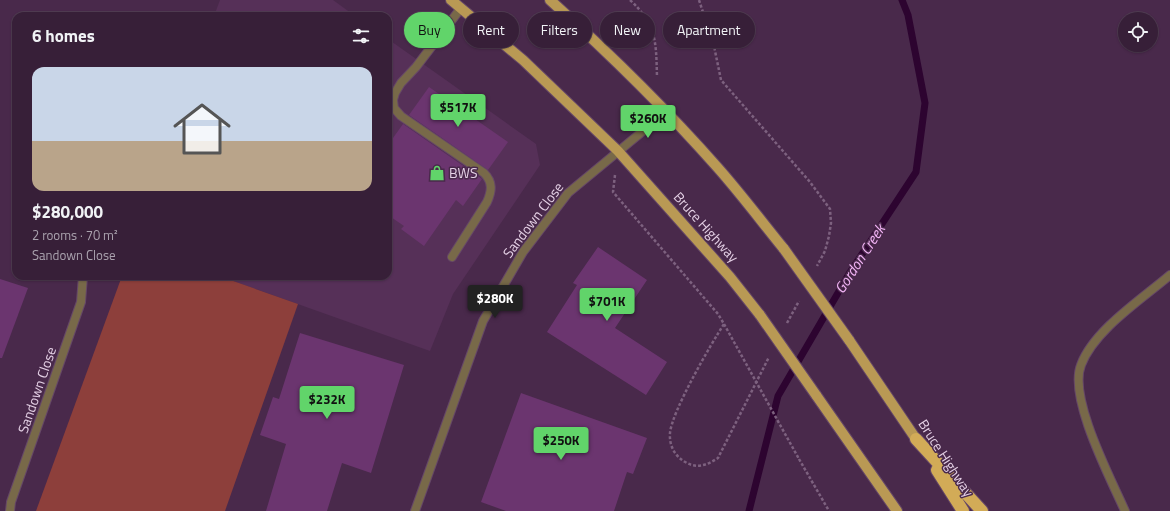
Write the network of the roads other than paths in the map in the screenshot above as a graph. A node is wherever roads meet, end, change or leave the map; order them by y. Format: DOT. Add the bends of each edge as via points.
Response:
graph roads {
  1 [pos="451,0"];
  2 [pos="550,0"];
  3 [pos="461,8"];
  4 [pos="666,112"];
  5 [pos="618,151"];
  6 [pos="452,257"];
  7 [pos="1170,275"];
  8 [pos="82,280"];
  9 [pos="916,439"];
  10 [pos="10,511"];
  11 [pos="415,511"];
  12 [pos="897,511"];
  13 [pos="963,511"];
  14 [pos="982,511"];
  15 [pos="1125,511"];
  1 -- 3 [label="main road, Bruce Highway"];
  2 -- 4 [label="main road, Bruce Highway"];
  3 -- 5 [label="main road, Bruce Highway" via="523,60"];
  3 -- 6 [label="street" via="401,83 393,100 394,108 401,116 489,179 491,194"];
  4 -- 5 [label="street, Sandown Close"];
  4 -- 9 [label="main road, Bruce Highway, bridge" via="718,168 784,249"];
  5 -- 11 [label="street, Sandown Close" via="568,193 523,252 500,290 483,321"];
  5 -- 12 [label="main road, Bruce Highway, bridge" via="730,277 760,315"];
  7 -- 15 [label="street" via="1112,324 1084,359 1079,373 1079,392 1084,413"];
  8 -- 10 [label="street, Sandown Close" via="82,302"];
  9 -- 13 [label="highway, Bruce Highway"];
  9 -- 14 [label="highway"];
}
